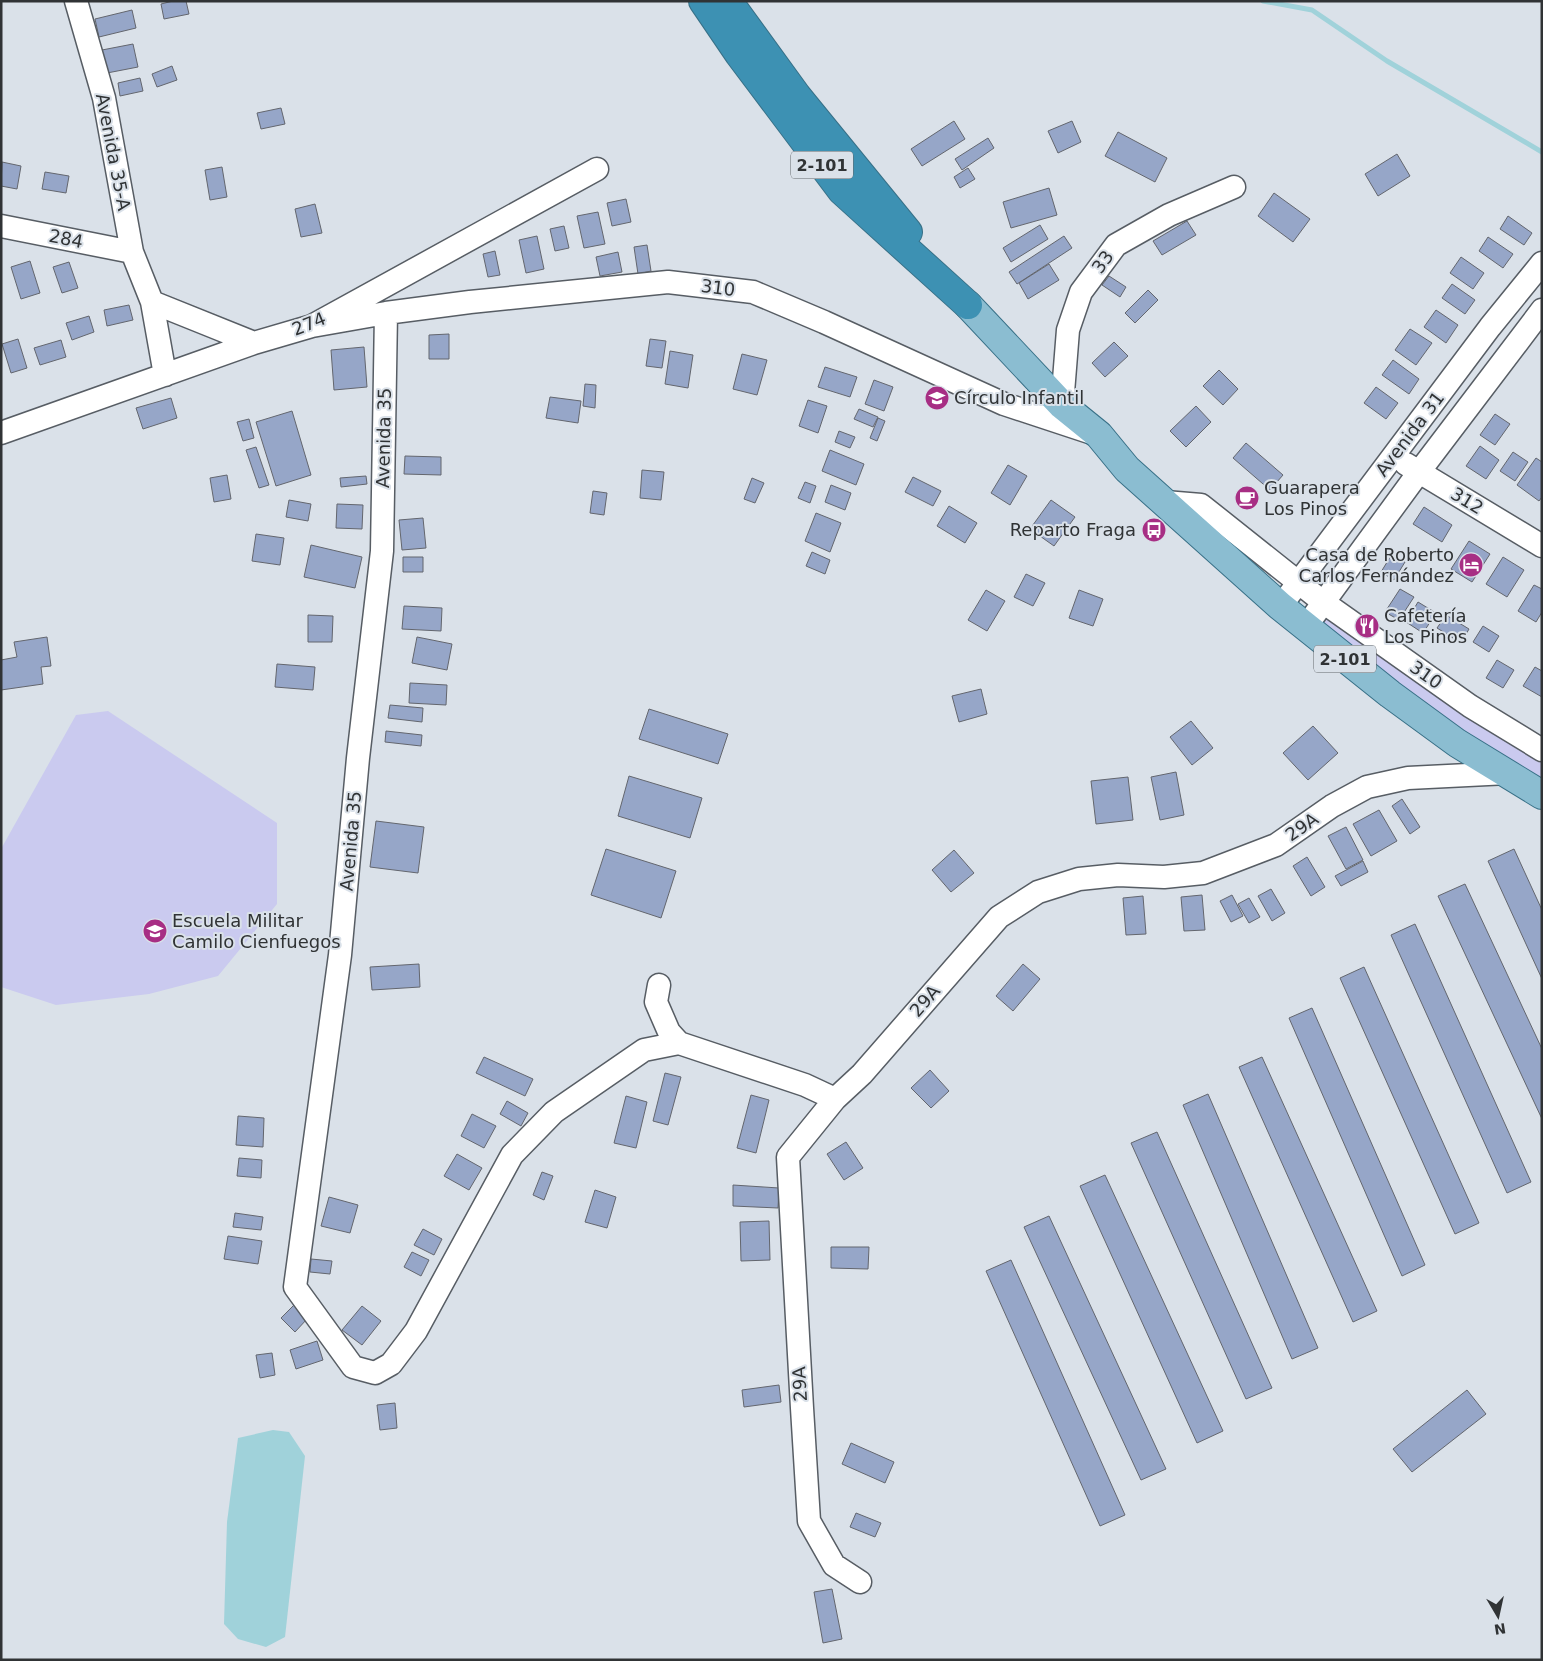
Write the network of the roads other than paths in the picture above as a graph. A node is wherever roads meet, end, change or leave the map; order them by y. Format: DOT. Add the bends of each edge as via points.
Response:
graph roads {
  1 [pos="76,1"];
  2 [pos="703,1"];
  3 [pos="728,1"];
  4 [pos="753,1"];
  5 [pos="798,96"];
  6 [pos="597,169"];
  7 [pos="1234,187"];
  8 [pos="1,226"];
  9 [pos="132,252"];
  10 [pos="1542,263"];
  11 [pos="152,302"];
  12 [pos="968,305"];
  13 [pos="1542,310"];
  14 [pos="386,313"];
  15 [pos="312,326"];
  16 [pos="254,343"];
  17 [pos="165,375"];
  18 [pos="1062,405"];
  19 [pos="1,433"];
  20 [pos="1099,435"];
  21 [pos="1393,456"];
  22 [pos="1419,472"];
  23 [pos="1165,502"];
  24 [pos="1542,546"];
  25 [pos="1298,584"];
  26 [pos="1323,602"];
  27 [pos="1280,606"];
  28 [pos="1305,627"];
  29 [pos="1542,750"];
  30 [pos="1508,773"];
  31 [pos="1542,795"];
  32 [pos="659,985"];
  33 [pos="679,1043"];
  34 [pos="835,1099"];
  35 [pos="860,1582"];
  1 -- 9 [label="street, Avenida 35-A" via="104,98"];
  2 -- 12 [label="highway, 2-101" via="842,191"];
  3 -- 5 [label="highway, 2-101"];
  4 -- 5 [label="highway"];
  5 -- 12 [label="highway, 2-101"];
  6 -- 15 [label="street, 274"];
  7 -- 18 [label="street, 33" via="1169,215 1116,245 1082,292 1068,330"];
  8 -- 9 [label="street, 284"];
  9 -- 11 [label="street, Avenida 35-A"];
  10 -- 21 [label="street, Avenida 31"];
  11 -- 16 [label="street"];
  11 -- 17 [label="street, Avenida 35-A"];
  12 -- 18 [label="main road, 2-101"];
  13 -- 22 [label="street, Avenida 31"];
  14 -- 15 [label="street, 310"];
  14 -- 20 [label="street, 310" via="668,282 753,292 1004,404"];
  14 -- 33 [label="street, Avenida 35" via="382,551 340,955 295,1287 353,1366 375,1373 391,1364 416,1331 512,1155 554,1112 644,1050"];
  15 -- 16 [label="street, 274"];
  16 -- 17 [label="street, 274"];
  17 -- 19 [label="street, 274"];
  18 -- 20 [label="main road, 2-101"];
  20 -- 23 [label="main road, 2-101" via="1127,469"];
  21 -- 22 [label="street, 312"];
  21 -- 25 [label="street, Avenida 31"];
  22 -- 24 [label="street, 312"];
  22 -- 26 [label="street, Avenida 31"];
  23 -- 25 [label="street, 310" via="1201,505"];
  23 -- 27 [label="main road, 2-101"];
  25 -- 26 [label="street, 310"];
  25 -- 27 [label="street, Avenida 31"];
  26 -- 28 [label="street, Avenida 31"];
  26 -- 29 [label="street, 310" via="1470,706"];
  27 -- 28 [label="main road, 2-101"];
  28 -- 30 [label="main road, 2-101" via="1457,744"];
  30 -- 31 [label="main road, 2-101"];
  30 -- 34 [label="street, 29A" via="1408,778 1368,787 1332,806 1276,845 1203,873 1079,879 1038,892 999,917 862,1074"];
  32 -- 33 [label="street" via="656,1002 669,1032"];
  33 -- 34 [label="street" via="805,1085"];
  34 -- 35 [label="street, 29A" via="788,1157 809,1520 834,1565"];
}
